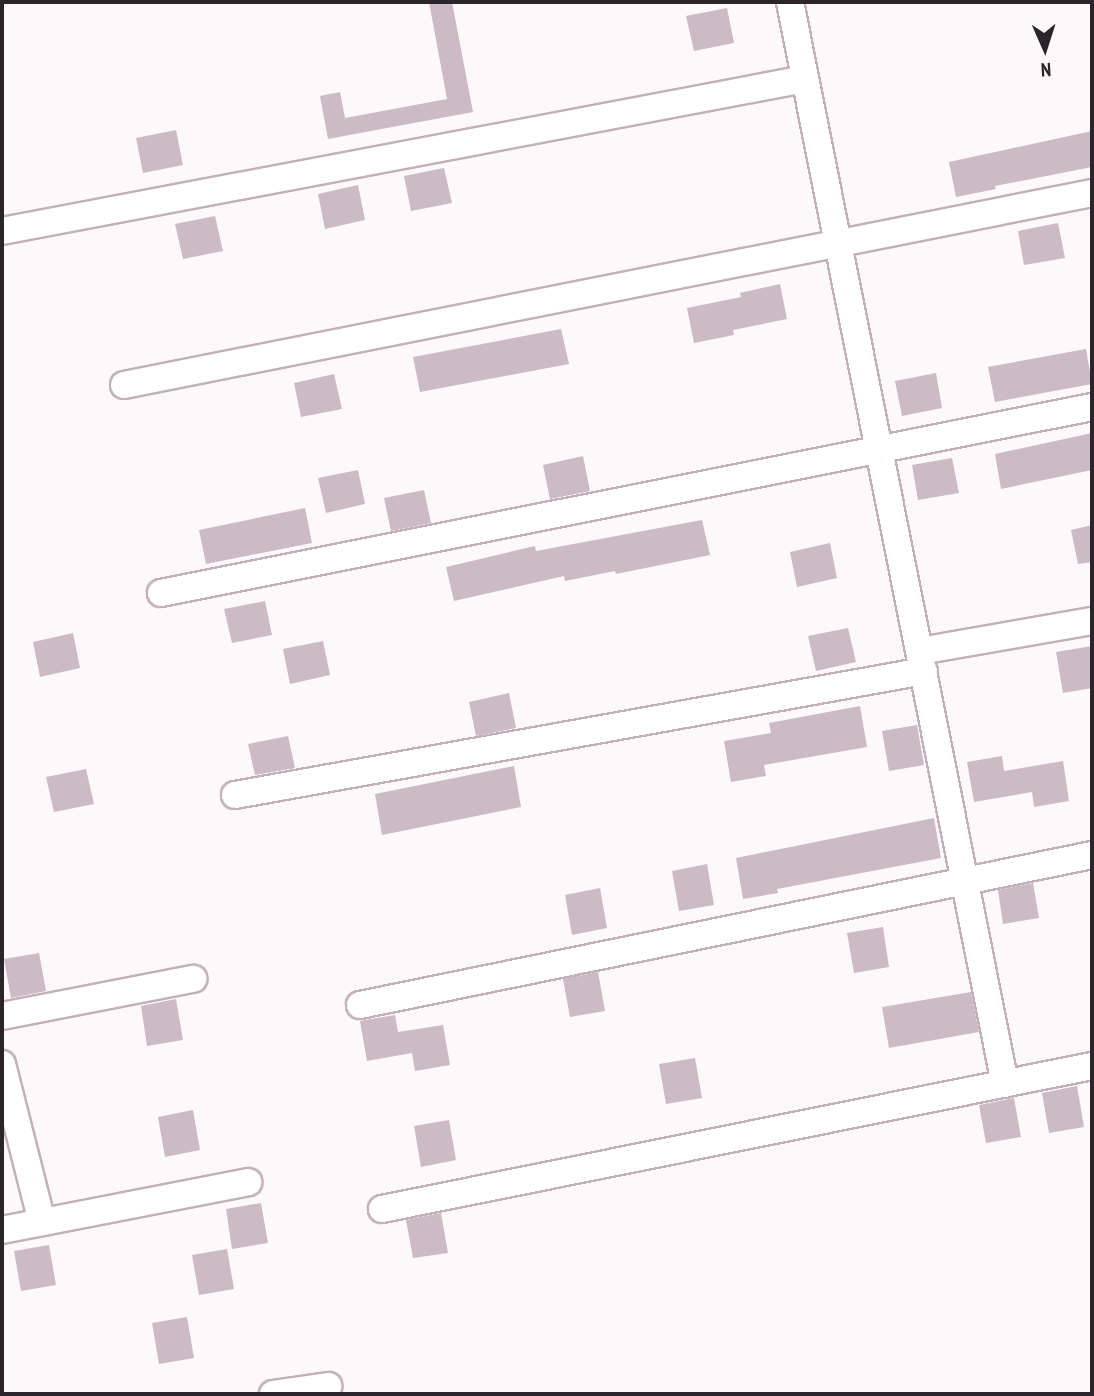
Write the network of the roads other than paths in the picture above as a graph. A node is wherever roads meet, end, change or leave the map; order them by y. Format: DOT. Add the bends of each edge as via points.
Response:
graph roads {
  1 [pos="790,2"];
  2 [pos="805,79"];
  3 [pos="1092,193"];
  4 [pos="2,232"];
  5 [pos="838,242"];
  6 [pos="124,385"];
  7 [pos="1092,407"];
  8 [pos="879,448"];
  9 [pos="161,593"];
  10 [pos="1092,621"];
  11 [pos="922,661"];
  12 [pos="235,795"];
  13 [pos="1092,855"];
  14 [pos="966,881"];
  15 [pos="193,979"];
  16 [pos="360,1005"];
  17 [pos="2,1016"];
  18 [pos="2,1064"];
  19 [pos="1092,1066"];
  20 [pos="1005,1084"];
  21 [pos="248,1182"];
  22 [pos="382,1209"];
  23 [pos="42,1222"];
  24 [pos="2,1230"];
  25 [pos="328,1386"];
  26 [pos="272,1394"];
  1 -- 2 [label="street"];
  2 -- 4 [label="street"];
  2 -- 5 [label="street"];
  3 -- 5 [label="street"];
  5 -- 6 [label="street"];
  5 -- 8 [label="street"];
  7 -- 8 [label="street"];
  8 -- 9 [label="street"];
  8 -- 11 [label="street"];
  10 -- 11 [label="street"];
  11 -- 12 [label="street"];
  11 -- 14 [label="street"];
  13 -- 14 [label="street"];
  14 -- 16 [label="street"];
  14 -- 20 [label="street"];
  15 -- 17 [label="street"];
  18 -- 23 [label="street"];
  19 -- 20 [label="street"];
  20 -- 22 [label="street"];
  21 -- 23 [label="street"];
  23 -- 24 [label="street"];
  25 -- 26 [label="street"];
}
